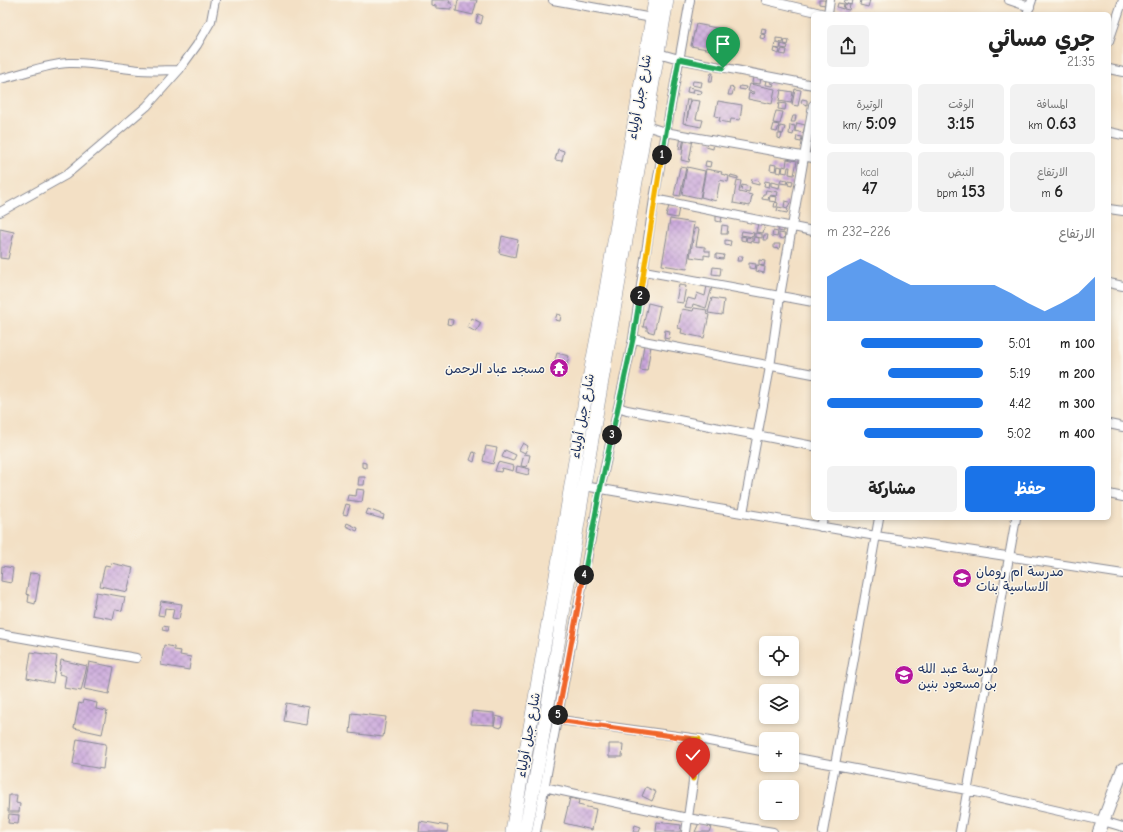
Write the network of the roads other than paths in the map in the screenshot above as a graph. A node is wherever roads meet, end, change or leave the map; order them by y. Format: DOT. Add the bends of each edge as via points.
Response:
graph roads {
  1 [pos="215,0"];
  2 [pos="552,0"];
  3 [pos="655,0"];
  4 [pos="667,0"];
  5 [pos="690,0"];
  6 [pos="766,0"];
  7 [pos="830,0"];
  8 [pos="1009,0"];
  9 [pos="1123,0"];
  10 [pos="1030,7"];
  11 [pos="817,12"];
  12 [pos="827,12"];
  13 [pos="652,18"];
  14 [pos="1111,35"];
  15 [pos="658,53"];
  16 [pos="679,59"];
  17 [pos="1111,69"];
  18 [pos="179,70"];
  19 [pos="1123,72"];
  20 [pos="0,79"];
  21 [pos="811,85"];
  22 [pos="811,117"];
  23 [pos="646,126"];
  24 [pos="665,132"];
  25 [pos="1111,132"];
  26 [pos="1123,135"];
  27 [pos="804,157"];
  28 [pos="811,158"];
  29 [pos="654,199"];
  30 [pos="1111,209"];
  31 [pos="1123,211"];
  32 [pos="0,212"];
  33 [pos="793,227"];
  34 [pos="811,231"];
  35 [pos="644,271"];
  36 [pos="1111,284"];
  37 [pos="1123,286"];
  38 [pos="780,296"];
  39 [pos="811,302"];
  40 [pos="633,339"];
  41 [pos="770,367"];
  42 [pos="811,374"];
  43 [pos="618,407"];
  44 [pos="1111,424"];
  45 [pos="1123,427"];
  46 [pos="757,436"];
  47 [pos="811,446"];
  48 [pos="584,486"];
  49 [pos="600,490"];
  50 [pos="1111,494"];
  51 [pos="1123,497"];
  52 [pos="743,513"];
  53 [pos="879,520"];
  54 [pos="1016,520"];
  55 [pos="822,522"];
  56 [pos="876,536"];
  57 [pos="1009,556"];
  58 [pos="1123,574"];
  59 [pos="0,634"];
  60 [pos="136,658"];
  61 [pos="551,719"];
  62 [pos="699,739"];
  63 [pos="759,751"];
  64 [pos="799,758"];
  65 [pos="835,764"];
  66 [pos="1123,770"];
  67 [pos="544,787"];
  68 [pos="967,790"];
  69 [pos="688,818"];
  70 [pos="1101,826"];
  71 [pos="1123,827"];
  72 [pos="512,832"];
  73 [pos="525,832"];
  74 [pos="536,832"];
  75 [pos="686,832"];
  76 [pos="772,832"];
  77 [pos="823,832"];
  78 [pos="960,832"];
  1 -- 18 [label="street" via="211,21"];
  2 -- 13 [label="street"];
  3 -- 13 [label="main road, شارع جبل أولياء"];
  4 -- 15 [label="main road, شارع جبل أولياء"];
  5 -- 16 [label="street"];
  6 -- 11 [label="street"];
  7 -- 12 [label="street"];
  8 -- 10 [label="street"];
  9 -- 14 [label="street"];
  13 -- 72 [label="main road, شارع جبل أولياء"];
  15 -- 16 [label="street"];
  15 -- 23 [label="main road, شارع جبل أولياء"];
  16 -- 21 [label="street"];
  16 -- 24 [label="street"];
  17 -- 19 [label="street"];
  18 -- 20 [label="street" via="139,70 99,64 68,63"];
  18 -- 32 [label="street" via="146,106 66,175"];
  22 -- 27 [label="street"];
  23 -- 24 [label="street"];
  23 -- 48 [label="main road, شارع جبل أولياء"];
  24 -- 27 [label="street"];
  24 -- 29 [label="street"];
  25 -- 26 [label="street"];
  27 -- 28 [label="street"];
  27 -- 33 [label="street"];
  29 -- 33 [label="street"];
  29 -- 35 [label="street"];
  30 -- 31 [label="street"];
  33 -- 34 [label="street"];
  33 -- 38 [label="street"];
  35 -- 38 [label="street"];
  35 -- 40 [label="street"];
  36 -- 37 [label="street"];
  38 -- 39 [label="street"];
  38 -- 41 [label="street"];
  40 -- 41 [label="street"];
  40 -- 43 [label="street"];
  41 -- 42 [label="street"];
  41 -- 46 [label="street"];
  43 -- 46 [label="street"];
  43 -- 49 [label="street"];
  44 -- 45 [label="street"];
  46 -- 47 [label="street"];
  46 -- 52 [label="street"];
  48 -- 49 [label="street"];
  48 -- 61 [label="main road, شارع جبل أولياء"];
  49 -- 52 [label="street"];
  49 -- 61 [label="street"];
  50 -- 51 [label="street"];
  52 -- 55 [label="street"];
  53 -- 56 [label="street"];
  54 -- 57 [label="street"];
  55 -- 56 [label="street"];
  56 -- 57 [label="street"];
  56 -- 65 [label="street"];
  57 -- 58 [label="street"];
  57 -- 68 [label="street"];
  59 -- 60 [label="street"];
  61 -- 62 [label="street"];
  61 -- 67 [label="street"];
  61 -- 73 [label="main road, شارع جبل أولياء"];
  62 -- 63 [label="street"];
  62 -- 69 [label="street"];
  64 -- 65 [label="street"];
  65 -- 68 [label="street"];
  65 -- 77 [label="street"];
  66 -- 70 [label="street"];
  67 -- 69 [label="street"];
  67 -- 74 [label="street"];
  68 -- 70 [label="street"];
  68 -- 78 [label="street"];
  69 -- 75 [label="street"];
  69 -- 76 [label="street"];
  70 -- 71 [label="street"];
}
